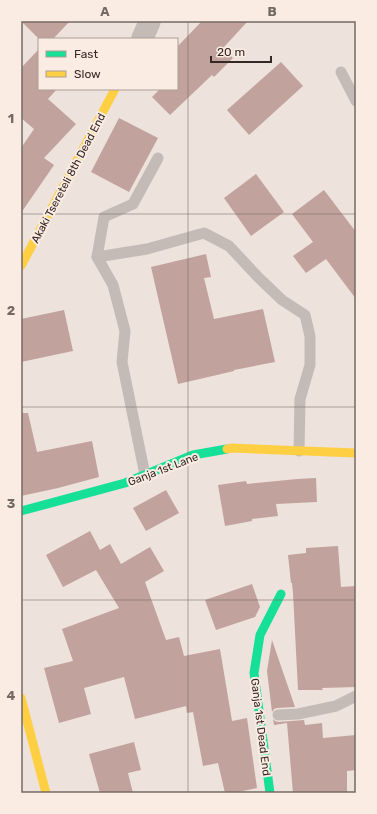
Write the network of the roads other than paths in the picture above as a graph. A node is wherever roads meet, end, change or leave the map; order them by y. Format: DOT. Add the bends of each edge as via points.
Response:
graph roads {
  1 [pos="150,21"];
  2 [pos="142,38"];
  3 [pos="341,72"];
  4 [pos="114,90"];
  5 [pos="356,101"];
  6 [pos="158,158"];
  7 [pos="97,257"];
  8 [pos="21,266"];
  9 [pos="299,451"];
  10 [pos="356,454"];
  11 [pos="145,475"];
  12 [pos="21,511"];
  13 [pos="281,594"];
  14 [pos="356,696"];
  15 [pos="21,698"];
  16 [pos="278,715"];
  17 [pos="46,793"];
  18 [pos="270,793"];
  1 -- 2 [label="street"];
  3 -- 5 [label="lane"];
  4 -- 8 [label="street, Akaki Tsereteli 8th Dead End"];
  6 -- 7 [label="lane" via="133,204 104,217"];
  7 -- 9 [label="lane" via="147,249 204,233 229,246 282,300 305,315 310,336 310,365 300,399"];
  7 -- 11 [label="lane" via="113,285 125,331 122,362"];
  9 -- 10 [label="street, Ganja 1st Lane"];
  9 -- 11 [label="street, Ganja 1st Lane" via="231,448 193,455"];
  11 -- 12 [label="street, Ganja 1st Lane" via="125,483"];
  13 -- 18 [label="street, Ganja 1st Dead End" via="260,635 254,673"];
  14 -- 16 [label="lane" via="336,706 298,714"];
  15 -- 17 [label="street"];
}
